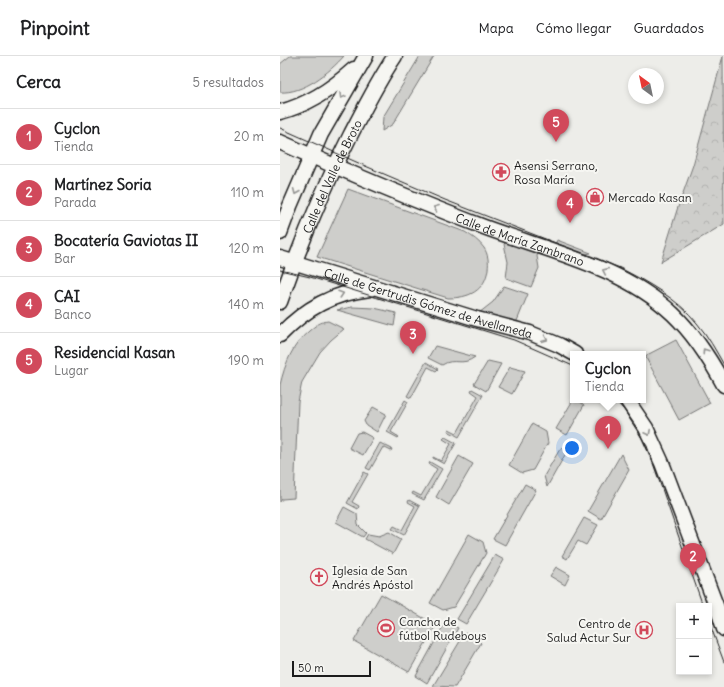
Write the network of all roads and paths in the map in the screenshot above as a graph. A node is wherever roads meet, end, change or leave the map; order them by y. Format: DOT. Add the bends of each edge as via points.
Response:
graph roads {
  1 [pos="395,56"];
  2 [pos="364,59"];
  3 [pos="280,112"];
  4 [pos="280,142"];
  5 [pos="311,156"];
  6 [pos="335,166"];
  7 [pos="280,233"];
  8 [pos="280,258"];
  9 [pos="294,262"];
  10 [pos="376,288"];
  11 [pos="280,302"];
  12 [pos="280,335"];
  13 [pos="570,351"];
  14 [pos="724,385"];
  15 [pos="629,403"];
  16 [pos="724,629"];
  1 -- 6 [label="main road, Calle del Valle de Broto" via="363,110"];
  2 -- 3 [label="main road" via="337,84 309,102"];
  2 -- 5 [label="main road, Calle del Valle de Broto, one-way"];
  4 -- 5 [label="main road, Calle de María Zambrano"];
  5 -- 6 [label="main road, Calle de María Zambrano"];
  5 -- 7 [label="main road, Calle del Valle de Broto, one-way"];
  6 -- 9 [label="main road, Calle del Valle de Broto"];
  14 -- 6 [label="main road, Calle de María Zambrano, one-way" via="710,360 687,329 644,291 623,279"];
  8 -- 9 [label="main road, Calle de Gertrudis Gómez de Avellaneda"];
  9 -- 10 [label="main road, Calle de Gertrudis Gómez de Avellaneda"];
  9 -- 11 [label="main road, Calle del Valle de Broto"];
  12 -- 10 [label="main road, one-way" via="325,300 353,291"];
  10 -- 13 [label="main road, Calle de Gertrudis Gómez de Avellaneda, one-way" via="530,333"];
  15 -- 16 [label="main road, one-way" via="646,428 668,477"];
}
